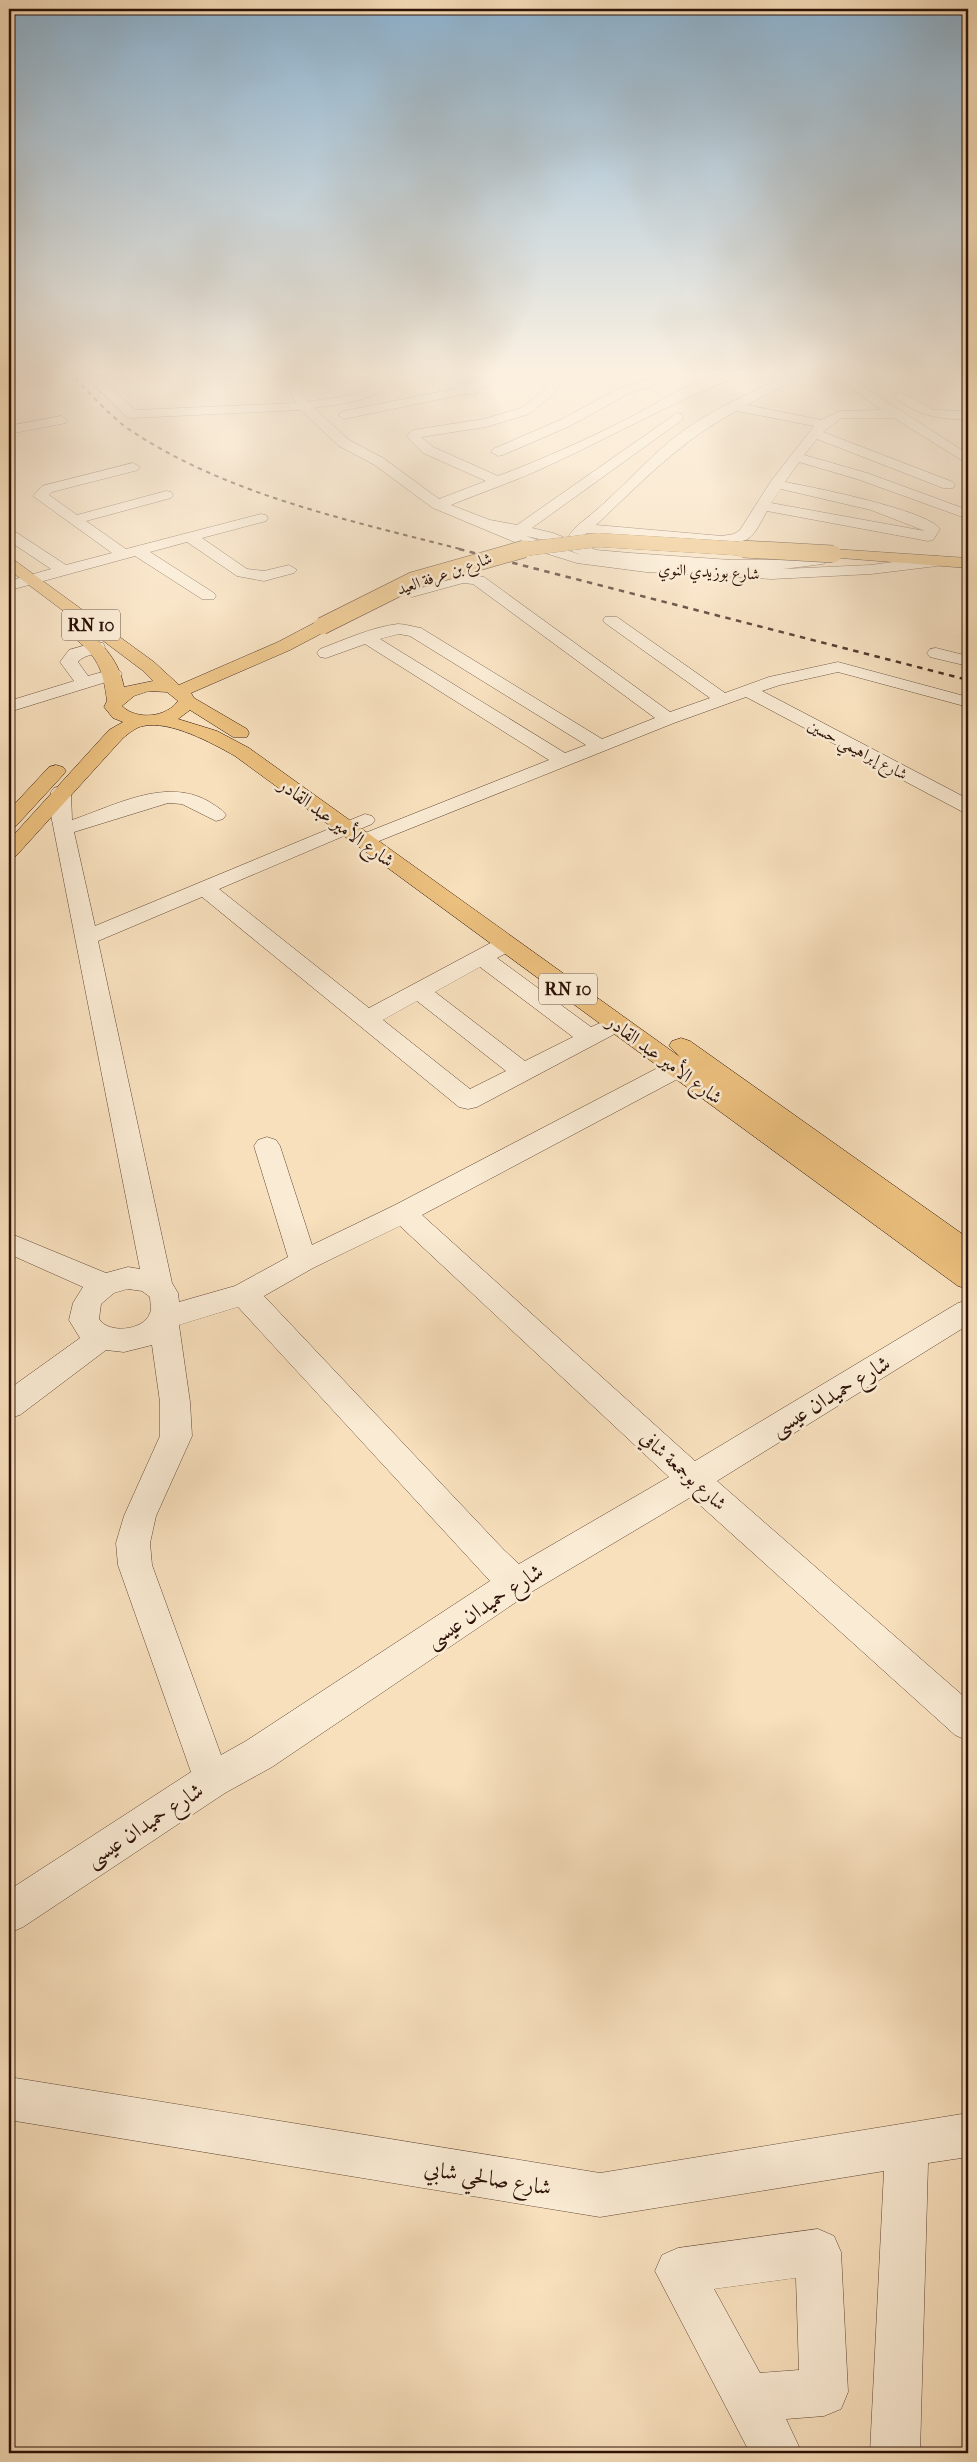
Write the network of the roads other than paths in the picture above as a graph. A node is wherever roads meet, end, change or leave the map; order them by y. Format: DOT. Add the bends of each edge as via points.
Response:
graph roads {
  1 [pos="55,487"];
  2 [pos="411,487"];
  3 [pos="486,487"];
  4 [pos="581,487"];
  5 [pos="627,487"];
  6 [pos="774,487"];
  7 [pos="790,487"];
  8 [pos="847,487"];
  9 [pos="887,487"];
  10 [pos="166,495"];
  11 [pos="835,496"];
  12 [pos="438,505"];
  13 [pos="762,506"];
  14 [pos="261,518"];
  15 [pos="74,520"];
  16 [pos="964,520"];
  17 [pos="486,524"];
  18 [pos="582,528"];
  19 [pos="933,529"];
  20 [pos="520,530"];
  21 [pos="9,534"];
  22 [pos="191,538"];
  23 [pos="567,549"];
  24 [pos="130,552"];
  25 [pos="833,554"];
  26 [pos="849,555"];
  27 [pos="937,562"];
  28 [pos="9,563"];
  29 [pos="968,563"];
  30 [pos="62,570"];
  31 [pos="289,570"];
  32 [pos="840,574"];
  33 [pos="30,579"];
  34 [pos="11,582"];
  35 [pos="412,592"];
  36 [pos="208,596"];
  37 [pos="611,620"];
  38 [pos="366,638"];
  39 [pos="97,647"];
  40 [pos="326,653"];
  41 [pos="936,653"];
  42 [pos="968,661"];
  43 [pos="113,674"];
  44 [pos="84,683"];
  45 [pos="748,691"];
  46 [pos="179,693"];
  47 [pos="724,700"];
  48 [pos="968,702"];
  49 [pos="9,707"];
  50 [pos="112,708"];
  51 [pos="668,719"];
  52 [pos="148,720"];
  53 [pos="600,746"];
  54 [pos="100,751"];
  55 [pos="242,752"];
  56 [pos="66,760"];
  57 [pos="564,761"];
  58 [pos="62,792"];
  59 [pos="968,807"];
  60 [pos="216,815"];
  61 [pos="9,822"];
  62 [pos="64,829"];
  63 [pos="364,830"];
  64 [pos="9,852"];
  65 [pos="204,888"];
  66 [pos="86,938"];
  67 [pos="506,944"];
  68 [pos="481,958"];
  69 [pos="419,991"];
  70 [pos="367,1019"];
  71 [pos="616,1024"];
  72 [pos="590,1038"];
  73 [pos="678,1068"];
  74 [pos="523,1072"];
  75 [pos="267,1146"];
  76 [pos="403,1213"];
  77 [pos="9,1243"];
  78 [pos="968,1252"];
  79 [pos="303,1261"];
  80 [pos="968,1278"];
  81 [pos="106,1284"];
  82 [pos="158,1286"];
  83 [pos="244,1294"];
  84 [pos="968,1311"];
  85 [pos="163,1318"];
  86 [pos="101,1338"];
  87 [pos="9,1406"];
  88 [pos="693,1479"];
  89 [pos="516,1583"];
  90 [pos="968,1723"];
  91 [pos="212,1780"];
  92 [pos="9,1913"];
  93 [pos="9,2098"];
  94 [pos="968,2135"];
  95 [pos="907,2146"];
  96 [pos="748,2398"];
  97 [pos="777,2453"];
  98 [pos="895,2453"];
  1 -- 15 [label="street" via="40,496"];
  2 -- 12 [label="street, شارع بوزيدي النوي"];
  3 -- 12 [label="street"];
  4 -- 20 [label="street"];
  5 -- 18 [label="street"];
  6 -- 13 [label="street"];
  7 -- 11 [label="street"];
  8 -- 11 [label="street"];
  9 -- 16 [label="street"];
  10 -- 15 [label="street"];
  11 -- 19 [label="street" via="914,519"];
  12 -- 17 [label="street, شارع بوزيدي النوي"];
  13 -- 18 [label="street" via="746,533 722,541"];
  13 -- 19 [label="street" via="928,537"];
  14 -- 22 [label="street"];
  15 -- 24 [label="street"];
  16 -- 19 [label="street"];
  17 -- 20 [label="street, شارع بوزيدي النوي"];
  17 -- 23 [label="street, شارع بوزيدي النوي" via="533,545"];
  18 -- 23 [label="street"];
  20 -- 23 [label="street, شارع بوزيدي النوي" via="548,536"];
  21 -- 30 [label="street"];
  22 -- 24 [label="street"];
  22 -- 31 [label="street" via="243,573 264,576"];
  23 -- 25 [label="street, شارع بوزيدي النوي" via="607,556 731,565 805,564"];
  23 -- 32 [label="street, شارع بوزيدي النوي" via="618,565 698,572"];
  24 -- 30 [label="street"];
  24 -- 36 [label="street"];
  25 -- 26 [label="main road, شارع بن عرفة العيد"];
  25 -- 46 [label="main road, شارع بن عرفة العيد, bridge" via="598,540 511,551 412,581 284,646"];
  26 -- 27 [label="main road, شارع بن عرفة العيد"];
  26 -- 32 [label="street" via="849,562"];
  27 -- 29 [label="main road, شارع بن عرفة العيد"];
  27 -- 32 [label="street, شارع بوزيدي النوي"];
  28 -- 33 [label="main road, شارع الأمير عبد القادر / RN 10"];
  30 -- 33 [label="street"];
  33 -- 34 [label="street"];
  33 -- 46 [label="main road, شارع الأمير عبد القادر / RN 10" via="148,666"];
  34 -- 39 [label="main road, RN 10"];
  35 -- 51 [label="street" via="463,578 478,580"];
  37 -- 47 [label="street"];
  38 -- 40 [label="street"];
  38 -- 53 [label="street" via="399,629 415,632"];
  38 -- 57 [label="street"];
  39 -- 43 [label="main road, RN 10"];
  39 -- 44 [label="street" via="75,654 69,662"];
  41 -- 42 [label="street"];
  43 -- 44 [label="street"];
  43 -- 50 [label="main road, RN 10" via="116,684"];
  44 -- 49 [label="street"];
  45 -- 47 [label="street"];
  45 -- 48 [label="street" via="775,681 838,667"];
  45 -- 59 [label="street, شارع إبراهيمي حسين"];
  46 -- 50 [label="main road" via="138,688 119,696"];
  46 -- 52 [label="main road" via="179,712"];
  46 -- 63 [label="main road, شارع الأمير عبد القادر / RN 10" via="237,731"];
  47 -- 51 [label="street"];
  50 -- 52 [label="main road, شارع الأمير عبد القادر" via="123,717"];
  51 -- 53 [label="street"];
  52 -- 54 [label="main road" via="125,727"];
  52 -- 55 [label="main road, شارع الأمير عبد القادر / RN 10" via="210,735"];
  53 -- 57 [label="street"];
  54 -- 55 [label="main road" via="138,739 163,736 186,738"];
  54 -- 58 [label="main road"];
  55 -- 63 [label="main road, شارع الأمير عبد القادر / RN 10"];
  56 -- 61 [label="main road"];
  57 -- 63 [label="street"];
  58 -- 62 [label="street"];
  58 -- 64 [label="main road"];
  60 -- 62 [label="street" via="186,797 173,796"];
  62 -- 66 [label="street"];
  63 -- 65 [label="street"];
  63 -- 67 [label="main road, شارع الأمير عبد القادر / RN 10"];
  63 -- 78 [label="main road, شارع الأمير عبد القادر / RN 10"];
  65 -- 66 [label="street"];
  65 -- 70 [label="street"];
  66 -- 82 [label="street"];
  67 -- 68 [label="street"];
  67 -- 71 [label="main road, شارع الأمير عبد القادر / RN 10"];
  68 -- 69 [label="street"];
  68 -- 72 [label="street"];
  69 -- 70 [label="street"];
  69 -- 74 [label="street"];
  70 -- 74 [label="street" via="468,1101"];
  71 -- 72 [label="street"];
  71 -- 73 [label="main road, شارع الأمير عبد القادر / RN 10"];
  72 -- 74 [label="street"];
  73 -- 76 [label="street"];
  73 -- 80 [label="main road, شارع الأمير عبد القادر / RN 10"];
  75 -- 79 [label="street"];
  76 -- 79 [label="street"];
  76 -- 88 [label="street, شارع بوجمعة شافي"];
  77 -- 81 [label="street"];
  79 -- 83 [label="street"];
  81 -- 82 [label="street" via="128,1278 150,1281"];
  81 -- 86 [label="street" via="87,1302 83,1313 88,1327"];
  82 -- 85 [label="street" via="166,1301"];
  83 -- 85 [label="street"];
  83 -- 89 [label="street"];
  84 -- 88 [label="street, شارع حميدان عيسى"];
  85 -- 86 [label="street" via="155,1328 129,1340"];
  85 -- 91 [label="street" via="175,1402 176,1436 140,1516 133,1543 135,1565"];
  86 -- 87 [label="street"];
  88 -- 89 [label="street, شارع حميدان عيسى"];
  88 -- 90 [label="street, شارع بوجمعة شافي"];
  89 -- 91 [label="street, شارع حميدان عيسى" via="259,1754"];
  91 -- 92 [label="street, شارع حميدان عيسى"];
  93 -- 95 [label="street, شارع صالحي شابي" via="600,2196"];
  94 -- 95 [label="street, شارع صالحي شابي"];
  95 -- 98 [label="street"];
  96 -- 97 [label="street"];
}
